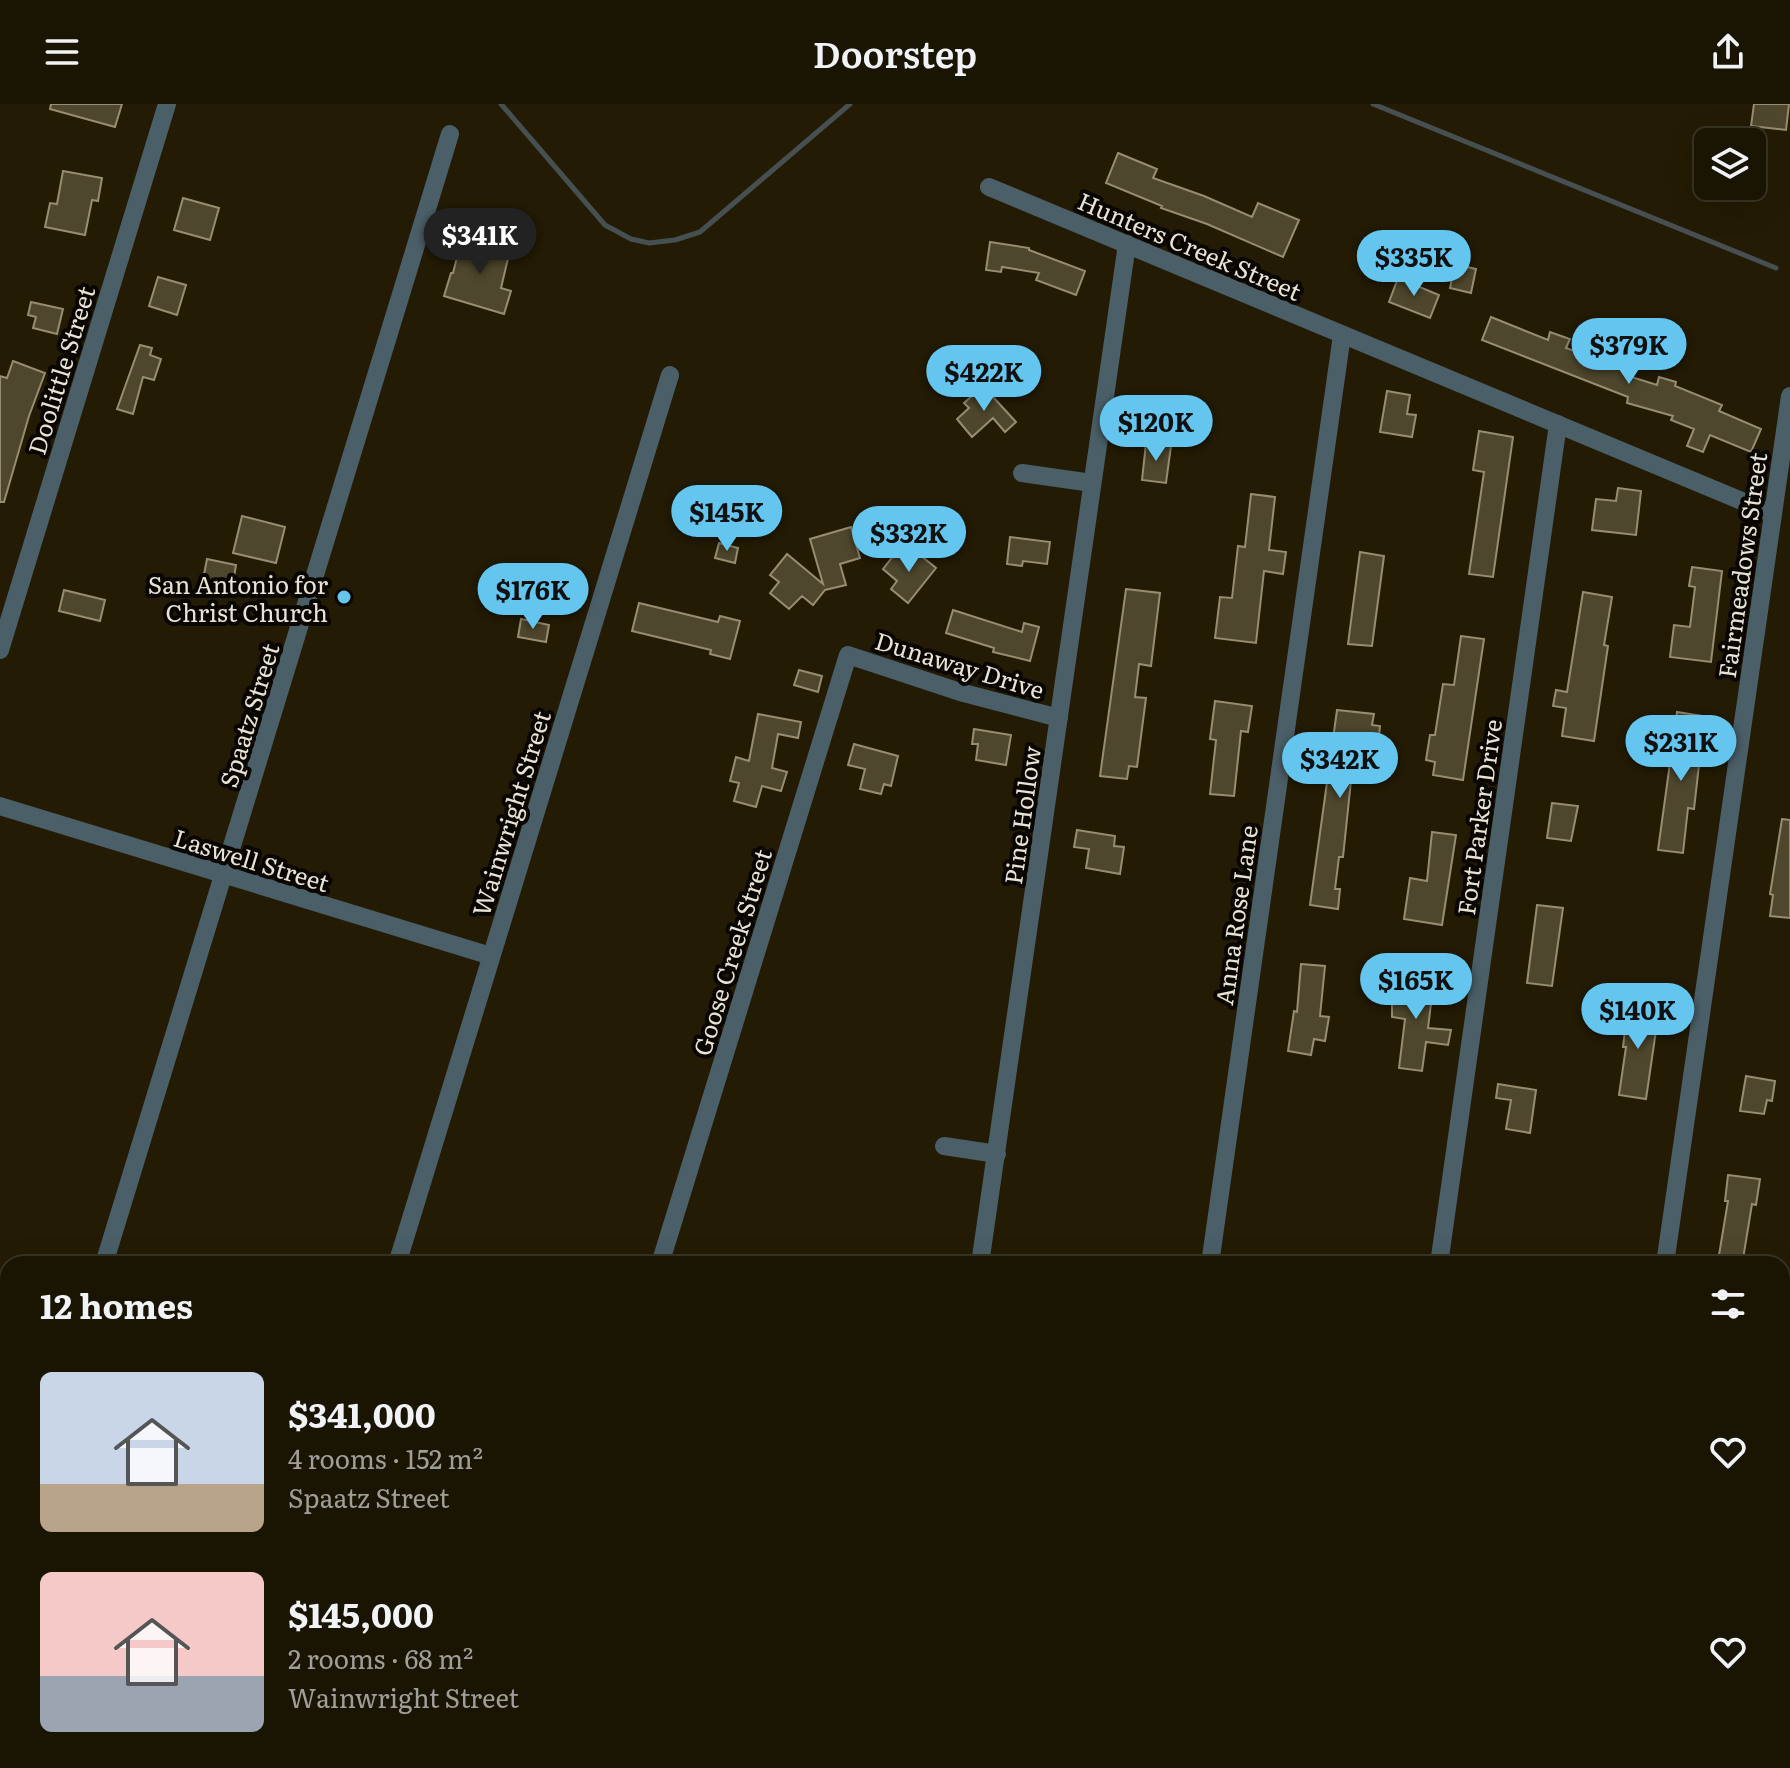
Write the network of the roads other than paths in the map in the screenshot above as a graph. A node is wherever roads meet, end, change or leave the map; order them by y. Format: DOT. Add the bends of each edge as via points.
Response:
graph roads {
  1 [pos="167,104"];
  2 [pos="450,134"];
  3 [pos="989,187"];
  4 [pos="1127,244"];
  5 [pos="1342,335"];
  6 [pos="670,375"];
  7 [pos="1790,396"];
  8 [pos="1558,424"];
  9 [pos="1022,473"];
  10 [pos="1092,483"];
  11 [pos="1773,514"];
  12 [pos="0,650"];
  13 [pos="848,655"];
  14 [pos="1059,718"];
  15 [pos="0,806"];
  16 [pos="224,876"];
  17 [pos="491,956"];
  18 [pos="944,1146"];
  19 [pos="997,1154"];
  20 [pos="106,1256"];
  21 [pos="399,1256"];
  22 [pos="662,1256"];
  23 [pos="981,1256"];
  24 [pos="1211,1256"];
  25 [pos="1440,1256"];
  26 [pos="1666,1256"];
  1 -- 12 [label="street, Doolittle Street"];
  2 -- 16 [label="street, Spaatz Street"];
  3 -- 4 [label="street, Hunters Creek Street"];
  4 -- 5 [label="street, Hunters Creek Street"];
  4 -- 10 [label="street, Pine Hollow"];
  5 -- 8 [label="street, Hunters Creek Street"];
  5 -- 24 [label="street, Anna Rose Lane"];
  6 -- 17 [label="street, Wainwright Street"];
  7 -- 11 [label="street, Fairmeadows Street"];
  8 -- 11 [label="street, Hunters Creek Street"];
  8 -- 25 [label="street, Fort Parker Drive"];
  9 -- 10 [label="street"];
  10 -- 14 [label="street, Pine Hollow"];
  11 -- 26 [label="street, Fairmeadows Street"];
  13 -- 14 [label="street, Dunaway Drive"];
  13 -- 22 [label="street, Goose Creek Street"];
  14 -- 19 [label="street, Pine Hollow"];
  15 -- 16 [label="street, Laswell Street"];
  16 -- 17 [label="street, Laswell Street"];
  16 -- 20 [label="street, Spaatz Street"];
  17 -- 21 [label="street, Wainwright Street"];
  18 -- 19 [label="street"];
  19 -- 23 [label="street, Pine Hollow"];
}
